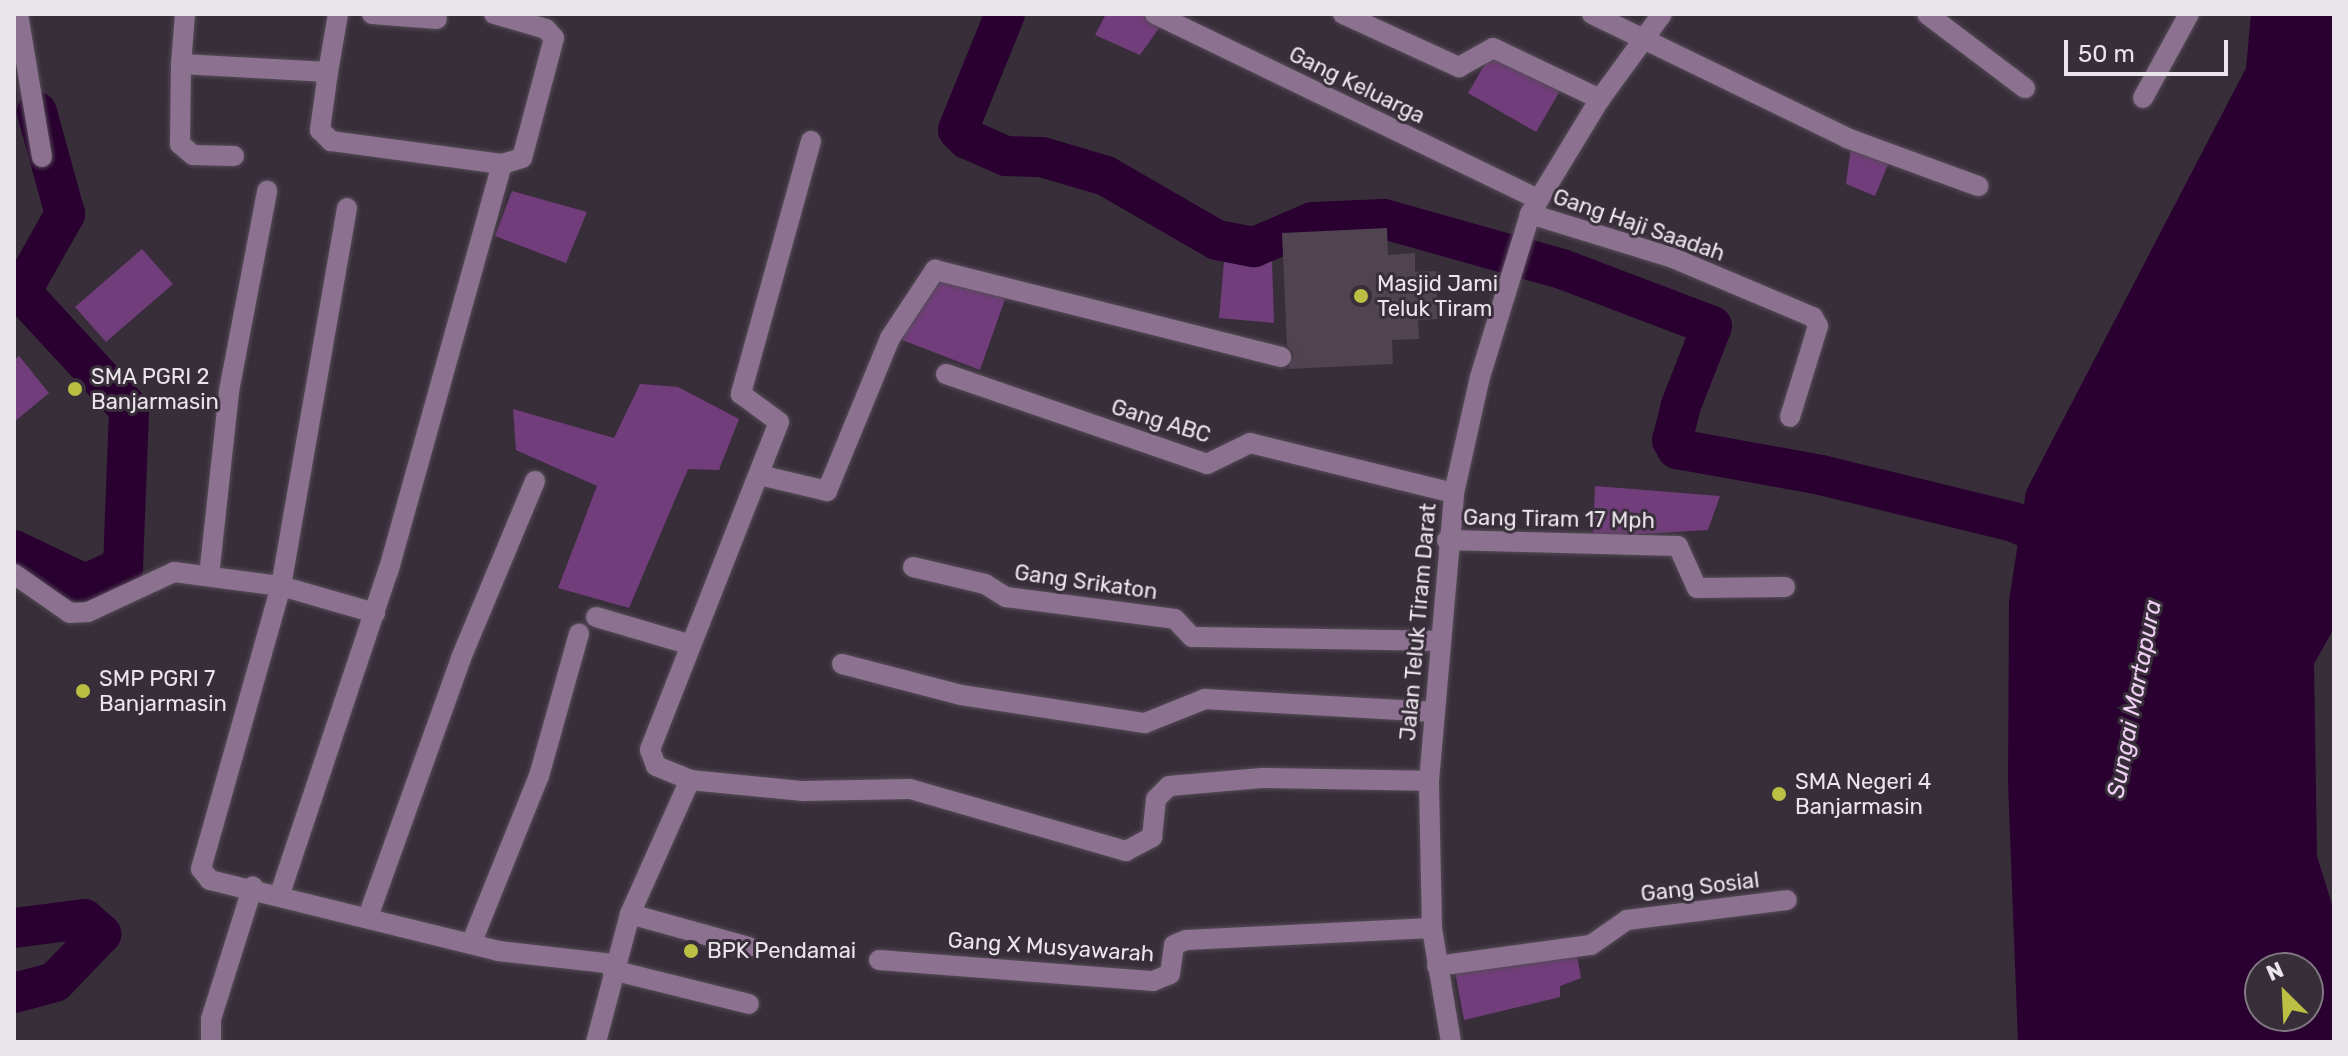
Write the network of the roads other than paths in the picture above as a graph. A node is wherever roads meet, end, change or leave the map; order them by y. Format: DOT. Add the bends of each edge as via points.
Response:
graph roads {
  1 [pos="18,14"];
  2 [pos="185,14"];
  3 [pos="338,14"];
  4 [pos="372,14"];
  5 [pos="494,14"];
  6 [pos="1155,14"];
  7 [pos="1343,14"];
  8 [pos="1592,14"];
  9 [pos="1662,14"];
  10 [pos="1927,14"];
  11 [pos="2189,14"];
  12 [pos="437,19"];
  13 [pos="1641,39"];
  14 [pos="181,64"];
  15 [pos="328,72"];
  16 [pos="22,82"];
  17 [pos="2025,88"];
  18 [pos="2143,98"];
  19 [pos="1600,99"];
  20 [pos="811,141"];
  21 [pos="234,156"];
  22 [pos="42,157"];
  23 [pos="502,164"];
  24 [pos="1978,186"];
  25 [pos="267,191"];
  26 [pos="1534,206"];
  27 [pos="347,208"];
  28 [pos="1281,357"];
  29 [pos="946,374"];
  30 [pos="1790,417"];
  31 [pos="759,475"];
  32 [pos="535,481"];
  33 [pos="1454,493"];
  34 [pos="1447,540"];
  35 [pos="913,567"];
  36 [pos="14,574"];
  37 [pos="209,576"];
  38 [pos="281,586"];
  39 [pos="1785,587"];
  40 [pos="375,613"];
  41 [pos="596,617"];
  42 [pos="579,634"];
  43 [pos="1440,641"];
  44 [pos="688,644"];
  45 [pos="842,664"];
  46 [pos="1435,712"];
  47 [pos="690,780"];
  48 [pos="1429,781"];
  49 [pos="253,886"];
  50 [pos="280,894"];
  51 [pos="1787,900"];
  52 [pos="369,914"];
  53 [pos="630,914"];
  54 [pos="1432,928"];
  55 [pos="471,944"];
  56 [pos="749,947"];
  57 [pos="879,960"];
  58 [pos="1437,966"];
  59 [pos="613,967"];
  60 [pos="749,1004"];
  61 [pos="211,1042"];
  62 [pos="596,1042"];
  63 [pos="1451,1042"];
  1 -- 16 [label="street"];
  2 -- 14 [label="street"];
  3 -- 15 [label="street"];
  4 -- 12 [label="street"];
  5 -- 23 [label="street" via="546,29 554,38 522,158"];
  6 -- 26 [label="street, Gang Keluarga"];
  7 -- 19 [label="street" via="1459,67 1493,48"];
  8 -- 13 [label="street"];
  9 -- 13 [label="street, Jalan Teluk Tiram Darat"];
  10 -- 17 [label="street"];
  11 -- 18 [label="street"];
  13 -- 19 [label="street, Jalan Teluk Tiram Darat"];
  13 -- 24 [label="street" via="1847,138"];
  14 -- 15 [label="street"];
  14 -- 21 [label="street" via="180,144 193,155"];
  15 -- 23 [label="street" via="320,130 331,141"];
  16 -- 22 [label="street"];
  19 -- 26 [label="street, Jalan Teluk Tiram Darat"];
  20 -- 31 [label="street" via="741,394 779,422"];
  23 -- 40 [label="street"];
  25 -- 37 [label="street" via="229,391"];
  26 -- 30 [label="street, Gang Haji Saadah" via="1813,317 1818,326"];
  26 -- 33 [label="street, Jalan Teluk Tiram Darat" via="1512,270"];
  27 -- 38 [label="street"];
  28 -- 31 [label="street" via="935,270 890,338 827,491"];
  29 -- 33 [label="street, Gang ABC" via="1207,464 1250,443"];
  31 -- 44 [label="street"];
  32 -- 52 [label="street" via="461,658"];
  33 -- 34 [label="street, Jalan Teluk Tiram Darat"];
  34 -- 39 [label="street, Gang Tiram 17 Mph" via="1678,546 1697,588"];
  34 -- 43 [label="street, Jalan Teluk Tiram Darat"];
  35 -- 43 [label="street, Gang Srikaton" via="985,584 1006,597 1175,619 1192,637"];
  36 -- 37 [label="street" via="70,613 88,612 174,572"];
  37 -- 38 [label="street"];
  38 -- 40 [label="street"];
  38 -- 49 [label="street" via="201,869 210,880"];
  40 -- 50 [label="street"];
  41 -- 44 [label="street"];
  42 -- 55 [label="street" via="539,776"];
  43 -- 46 [label="street, Jalan Teluk Tiram Darat"];
  44 -- 47 [label="street" via="650,750 656,766"];
  45 -- 46 [label="street" via="961,695 1145,723 1205,699"];
  46 -- 48 [label="street, Jalan Teluk Tiram Darat"];
  47 -- 48 [label="street" via="803,791 910,789 1126,851 1152,837 1156,799 1169,786 1262,778"];
  47 -- 53 [label="street"];
  48 -- 54 [label="street, Jalan Teluk Tiram Darat"];
  49 -- 50 [label="street"];
  49 -- 61 [label="street" via="211,1019"];
  50 -- 52 [label="street"];
  51 -- 58 [label="street, Gang Sosial" via="1627,920 1591,945"];
  52 -- 55 [label="street"];
  53 -- 56 [label="street"];
  53 -- 59 [label="street"];
  54 -- 57 [label="street, Gang X Musyawarah" via="1186,940 1174,945 1170,974 1153,981"];
  54 -- 58 [label="street, Jalan Teluk Tiram Darat"];
  55 -- 59 [label="street"];
  58 -- 63 [label="street, Jalan Teluk Tiram Darat"];
  59 -- 60 [label="street"];
  59 -- 62 [label="street"];
}
